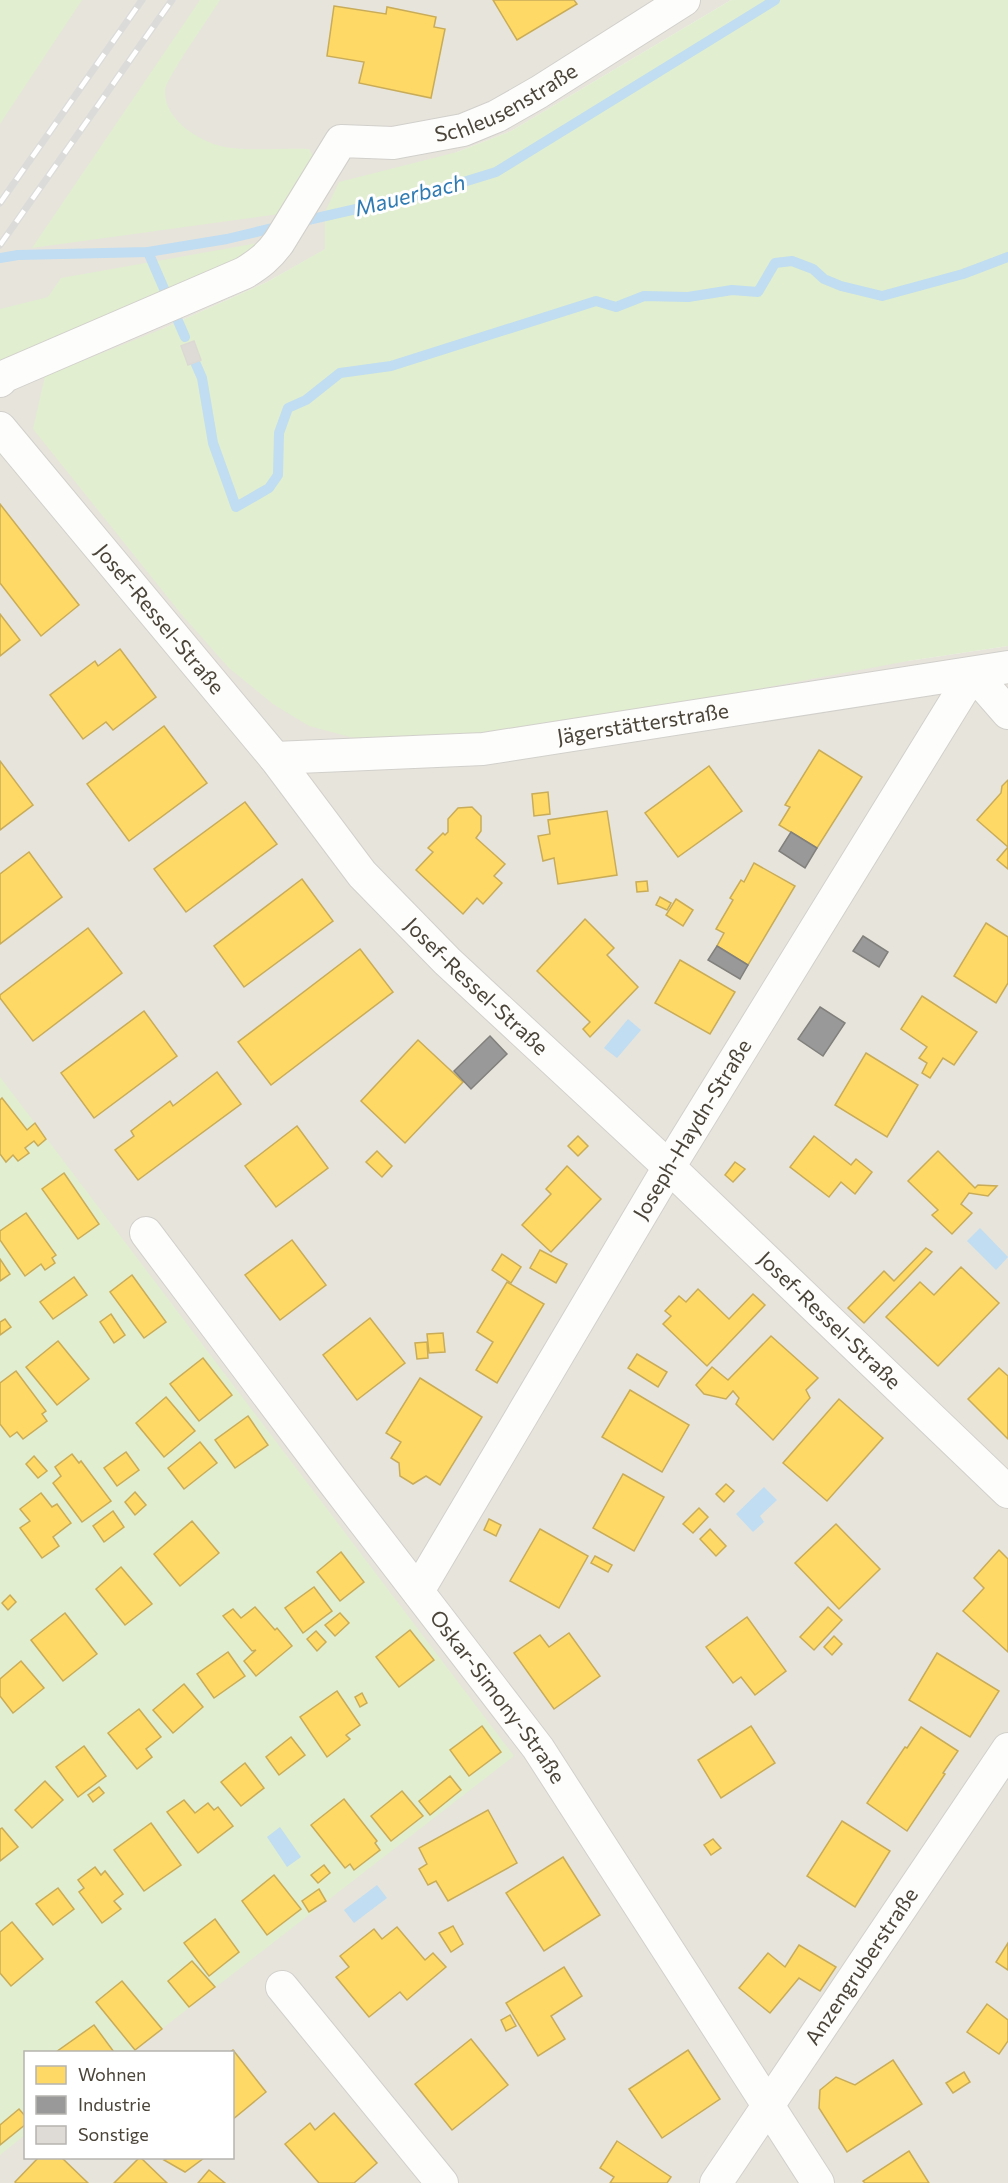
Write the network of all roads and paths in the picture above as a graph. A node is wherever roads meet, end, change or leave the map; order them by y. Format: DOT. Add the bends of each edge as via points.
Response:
graph roads {
  1 [pos="684,0"];
  2 [pos="2,378"];
  3 [pos="0,428"];
  4 [pos="1008,667"];
  5 [pos="973,673"];
  6 [pos="1008,713"];
  7 [pos="275,758"];
  8 [pos="669,1167"];
  9 [pos="147,1233"];
  10 [pos="1008,1492"];
  11 [pos="418,1591"];
  12 [pos="1008,1749"];
  13 [pos="282,1987"];
  14 [pos="768,2106"];
  15 [pos="442,2183"];
  16 [pos="716,2183"];
  17 [pos="818,2183"];
  1 -- 2 [label="street, Schleusenstraße" via="539,92 463,130 393,142 340,141 279,242 269,255 244,273"];
  3 -- 7 [label="street, Josef-Ressel-Straße"];
  4 -- 5 [label="street, Jägerstätterstraße"];
  5 -- 6 [label="street"];
  5 -- 7 [label="street, Jägerstätterstraße" via="483,749"];
  5 -- 8 [label="street, Joseph-Haydn-Straße"];
  7 -- 8 [label="street, Josef-Ressel-Straße" via="362,874 447,961"];
  8 -- 10 [label="street, Josef-Ressel-Straße"];
  8 -- 11 [label="street, Joseph-Haydn-Straße"];
  9 -- 11 [label="street, Oskar-Simony-Straße"];
  11 -- 14 [label="street, Oskar-Simony-Straße" via="538,1748"];
  12 -- 14 [label="street, Anzengruberstraße"];
  13 -- 15 [label="street"];
  14 -- 16 [label="street, Anzengruberstraße"];
  14 -- 17 [label="street, Oskar-Simony-Straße"];
}
